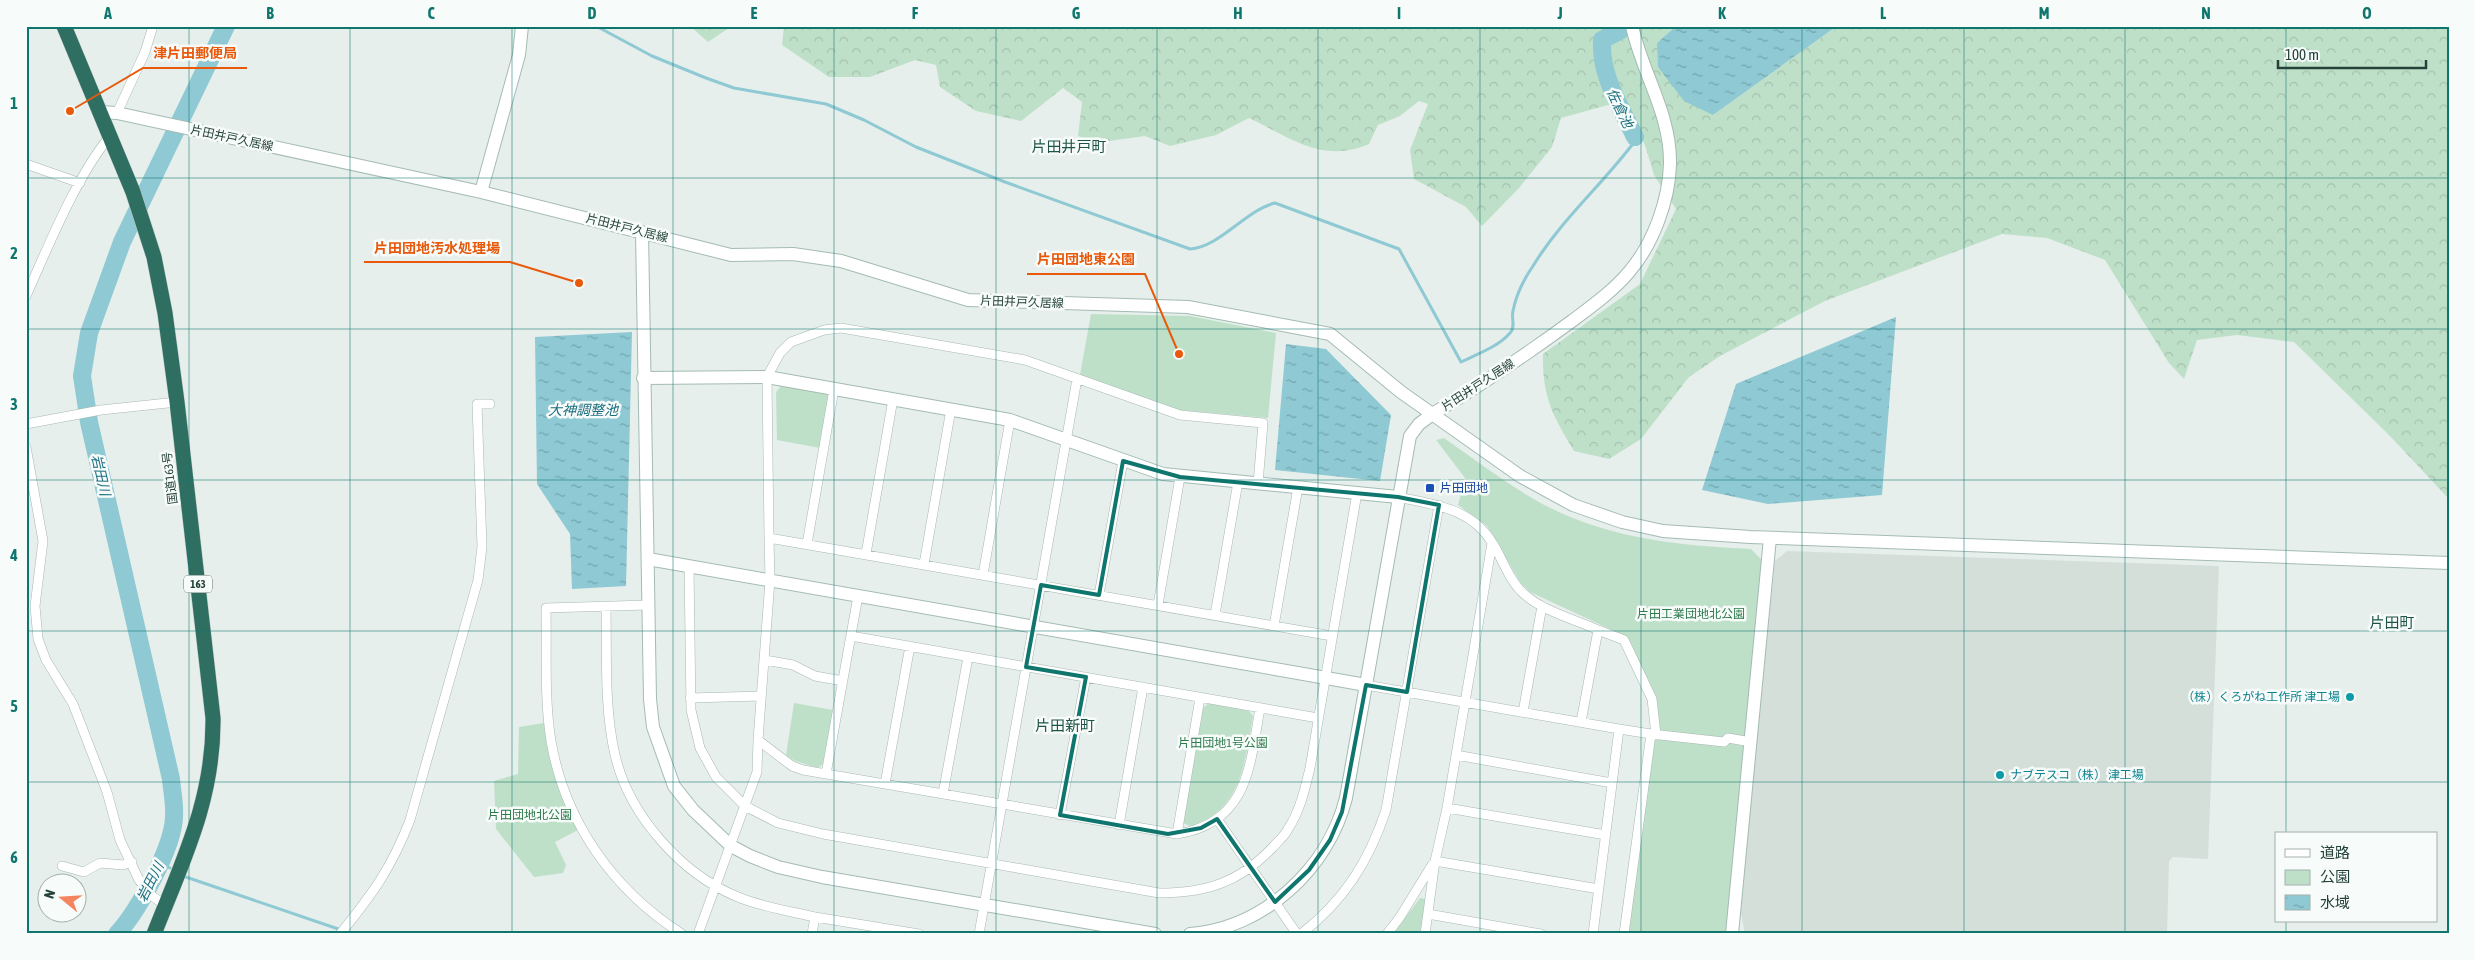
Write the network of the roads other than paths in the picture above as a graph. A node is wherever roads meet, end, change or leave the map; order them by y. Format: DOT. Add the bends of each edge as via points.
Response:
graph roads {
  1 [pos="64,26"];
  2 [pos="153,26"];
  3 [pos="522,26"];
  4 [pos="1632,26"];
  5 [pos="100,112"];
  6 [pos="117,113"];
  7 [pos="110,136"];
  8 [pos="26,164"];
  9 [pos="80,183"];
  10 [pos="481,192"];
  11 [pos="642,232"];
  12 [pos="26,296"];
  13 [pos="767,377"];
  14 [pos="643,378"];
  15 [pos="1077,379"];
  16 [pos="834,388"];
  17 [pos="893,399"];
  18 [pos="177,402"];
  19 [pos="490,404"];
  20 [pos="951,409"];
  21 [pos="1434,414"];
  22 [pos="1010,420"];
  23 [pos="26,424"];
  24 [pos="1066,440"];
  25 [pos="26,447"];
  26 [pos="1123,461"];
  27 [pos="1180,477"];
  28 [pos="1238,482"];
  29 [pos="1258,484"];
  30 [pos="1298,487"];
  31 [pos="1357,493"];
  32 [pos="1398,497"];
  33 [pos="1439,505"];
  34 [pos="770,538"];
  35 [pos="1770,538"];
  36 [pos="1492,543"];
  37 [pos="807,544"];
  38 [pos="866,554"];
  39 [pos="648,559"];
  40 [pos="2449,563"];
  41 [pos="924,564"];
  42 [pos="690,566"];
  43 [pos="983,575"];
  44 [pos="770,580"];
  45 [pos="1041,585"];
  46 [pos="1099,595"];
  47 [pos="858,596"];
  48 [pos="1158,605"];
  49 [pos="647,606"];
  50 [pos="1542,606"];
  51 [pos="606,607"];
  52 [pos="1215,615"];
  53 [pos="1034,626"];
  54 [pos="1274,626"];
  55 [pos="1598,630"];
  56 [pos="851,636"];
  57 [pos="1332,636"];
  58 [pos="910,646"];
  59 [pos="968,657"];
  60 [pos="765,660"];
  61 [pos="1026,667"];
  62 [pos="1086,677"];
  63 [pos="1325,678"];
  64 [pos="843,681"];
  65 [pos="1366,685"];
  66 [pos="1143,688"];
  67 [pos="1407,692"];
  68 [pos="761,696"];
  69 [pos="690,698"];
  70 [pos="1200,698"];
  71 [pos="1465,702"];
  72 [pos="1260,708"];
  73 [pos="1523,712"];
  74 [pos="1318,718"];
  75 [pos="1581,722"];
  76 [pos="1619,729"];
  77 [pos="1653,735"];
  78 [pos="758,740"];
  79 [pos="1751,742"];
  80 [pos="1456,755"];
  81 [pos="826,774"];
  82 [pos="1612,783"];
  83 [pos="885,784"];
  84 [pos="943,794"];
  85 [pos="1002,805"];
  86 [pos="745,806"];
  87 [pos="1447,808"];
  88 [pos="1060,815"];
  89 [pos="1217,819"];
  90 [pos="1118,825"];
  91 [pos="1177,834"];
  92 [pos="1606,836"];
  93 [pos="730,846"];
  94 [pos="1435,861"];
  95 [pos="132,862"];
  96 [pos="992,863"];
  97 [pos="62,866"];
  98 [pos="1250,867"];
  99 [pos="716,886"];
  100 [pos="1599,889"];
  101 [pos="1275,902"];
  102 [pos="984,904"];
  103 [pos="165,905"];
  104 [pos="1428,914"];
  105 [pos="815,917"];
  106 [pos="154,934"];
  107 [pos="340,934"];
  108 [pos="682,934"];
  109 [pos="698,934"];
  110 [pos="812,934"];
  111 [pos="918,934"];
  112 [pos="979,934"];
  113 [pos="1155,934"];
  114 [pos="1190,934"];
  115 [pos="1297,934"];
  116 [pos="1301,934"];
  117 [pos="1387,934"];
  118 [pos="1425,934"];
  119 [pos="1541,934"];
  120 [pos="1593,934"];
  121 [pos="1624,934"];
  122 [pos="1732,934"];
  1 -- 5 [label="highway, 国道163号 / 163"];
  2 -- 6 [label="street" via="145,52"];
  3 -- 10 [label="street" via="519,55"];
  4 -- 21 [label="street, 片田井戸久居線" via="1636,45 1661,104 1670,163 1666,197 1650,240 1630,271 1605,296 1538,346"];
  5 -- 6 [label="street, 片田井戸久居線"];
  5 -- 7 [label="highway, 国道163号 / 163"];
  6 -- 10 [label="street, 片田井戸久居線"];
  7 -- 9 [label="street"];
  7 -- 18 [label="highway, 国道163号 / 163" via="154,256"];
  8 -- 9 [label="street"];
  9 -- 12 [label="street"];
  10 -- 11 [label="street, 片田井戸久居線"];
  11 -- 14 [label="street"];
  11 -- 21 [label="street, 片田井戸久居線" via="731,255 793,254 841,261 968,300 1188,307 1300,327 1330,334 1340,340 1401,392"];
  13 -- 14 [label="street"];
  13 -- 15 [label="street" via="790,342 834,328 1025,360"];
  13 -- 16 [label="street"];
  13 -- 34 [label="street"];
  14 -- 39 [label="street"];
  15 -- 24 [label="street"];
  15 -- 29 [label="street" via="1180,415 1264,423"];
  16 -- 17 [label="street"];
  16 -- 37 [label="street"];
  17 -- 20 [label="street"];
  17 -- 38 [label="street"];
  18 -- 23 [label="street" via="97,411"];
  18 -- 103 [label="highway, 国道163号 / 163" via="205,641 213,744 212,766 200,816"];
  19 -- 107 [label="street" via="477,404 482,546 478,580 460,650 400,847 376,888"];
  20 -- 22 [label="street"];
  20 -- 41 [label="street"];
  21 -- 32 [label="street" via="1419,424 1410,436"];
  21 -- 35 [label="street" via="1520,476 1591,512 1663,531"];
  22 -- 24 [label="street"];
  22 -- 43 [label="street"];
  24 -- 26 [label="street"];
  24 -- 45 [label="street"];
  25 -- 95 [label="street" via="43,541 35,606 38,639 46,660 73,704 120,840"];
  26 -- 27 [label="street"];
  26 -- 46 [label="street"];
  27 -- 28 [label="street"];
  27 -- 48 [label="street"];
  28 -- 29 [label="street"];
  28 -- 52 [label="street"];
  29 -- 30 [label="street"];
  30 -- 31 [label="street"];
  30 -- 54 [label="street"];
  31 -- 32 [label="street"];
  31 -- 57 [label="street"];
  32 -- 33 [label="street"];
  32 -- 65 [label="street"];
  33 -- 36 [label="street" via="1462,513"];
  33 -- 67 [label="street"];
  34 -- 37 [label="street"];
  34 -- 44 [label="street"];
  35 -- 40 [label="street"];
  35 -- 79 [label="street"];
  36 -- 50 [label="street" via="1515,585"];
  36 -- 71 [label="street"];
  37 -- 38 [label="street"];
  38 -- 41 [label="street"];
  39 -- 42 [label="street"];
  39 -- 49 [label="street"];
  41 -- 43 [label="street"];
  42 -- 44 [label="street"];
  42 -- 69 [label="street"];
  43 -- 45 [label="street"];
  44 -- 47 [label="street"];
  44 -- 60 [label="street"];
  45 -- 46 [label="street"];
  45 -- 53 [label="street"];
  46 -- 48 [label="street"];
  47 -- 53 [label="street"];
  47 -- 56 [label="street"];
  48 -- 52 [label="street"];
  49 -- 51 [label="street"];
  49 -- 93 [label="street" via="653,727 664,762 674,786"];
  50 -- 55 [label="street"];
  50 -- 73 [label="street"];
  51 -- 99 [label="street" via="609,718 615,757 646,820 667,846"];
  51 -- 108 [label="street" via="546,608 549,727 558,773 575,817 608,869 642,904"];
  52 -- 54 [label="street"];
  53 -- 61 [label="street"];
  53 -- 63 [label="street"];
  54 -- 57 [label="street"];
  55 -- 75 [label="street"];
  55 -- 77 [label="street" via="1624,640 1652,699"];
  56 -- 58 [label="street"];
  56 -- 64 [label="street"];
  57 -- 63 [label="street"];
  58 -- 59 [label="street"];
  58 -- 83 [label="street"];
  59 -- 61 [label="street"];
  59 -- 84 [label="street"];
  60 -- 64 [label="street"];
  60 -- 68 [label="street"];
  61 -- 62 [label="street"];
  61 -- 85 [label="street"];
  62 -- 66 [label="street"];
  62 -- 88 [label="street"];
  63 -- 65 [label="street"];
  63 -- 74 [label="street"];
  64 -- 81 [label="street"];
  65 -- 67 [label="street"];
  65 -- 101 [label="street" via="1346,798 1338,823 1309,870"];
  66 -- 70 [label="street"];
  66 -- 90 [label="street"];
  67 -- 71 [label="street"];
  67 -- 116 [label="street" via="1386,810 1376,839 1344,894"];
  68 -- 69 [label="street"];
  68 -- 78 [label="street"];
  69 -- 86 [label="street" via="694,728 708,764 716,777"];
  70 -- 72 [label="street"];
  70 -- 91 [label="street"];
  71 -- 73 [label="street"];
  71 -- 80 [label="street"];
  72 -- 74 [label="street"];
  72 -- 89 [label="street" via="1244,784 1234,803"];
  73 -- 75 [label="street"];
  74 -- 98 [label="street" via="1303,798 1288,830"];
  75 -- 76 [label="street"];
  76 -- 77 [label="street"];
  76 -- 82 [label="street"];
  77 -- 79 [label="street"];
  77 -- 121 [label="street"];
  78 -- 81 [label="street" via="792,766"];
  78 -- 86 [label="street" via="757,772"];
  79 -- 122 [label="street"];
  80 -- 82 [label="street"];
  80 -- 87 [label="street"];
  81 -- 83 [label="street"];
  82 -- 92 [label="street"];
  83 -- 84 [label="street"];
  84 -- 85 [label="street"];
  85 -- 88 [label="street"];
  85 -- 96 [label="street"];
  86 -- 93 [label="street"];
  86 -- 96 [label="street" via="766,819 799,829"];
  87 -- 92 [label="street"];
  87 -- 94 [label="street"];
  88 -- 90 [label="street"];
  89 -- 91 [label="street" via="1201,828"];
  89 -- 98 [label="street"];
  90 -- 91 [label="street"];
  92 -- 100 [label="street"];
  93 -- 99 [label="street"];
  93 -- 102 [label="street" via="764,863 792,870"];
  94 -- 100 [label="street"];
  94 -- 104 [label="street"];
  94 -- 117 [label="street"];
  95 -- 97 [label="street" via="100,863 84,872"];
  95 -- 103 [label="street" via="139,880 152,896"];
  96 -- 98 [label="street" via="1159,893 1204,889 1237,877"];
  96 -- 102 [label="street"];
  98 -- 101 [label="street"];
  99 -- 105 [label="street" via="762,905"];
  99 -- 109 [label="street"];
  100 -- 120 [label="street"];
  101 -- 114 [label="street" via="1223,927"];
  101 -- 115 [label="street"];
  102 -- 112 [label="street"];
  102 -- 113 [label="street"];
  103 -- 106 [label="highway, 国道163号 / 163"];
  104 -- 118 [label="street"];
  104 -- 119 [label="street"];
  105 -- 110 [label="street"];
  105 -- 111 [label="street"];
}
